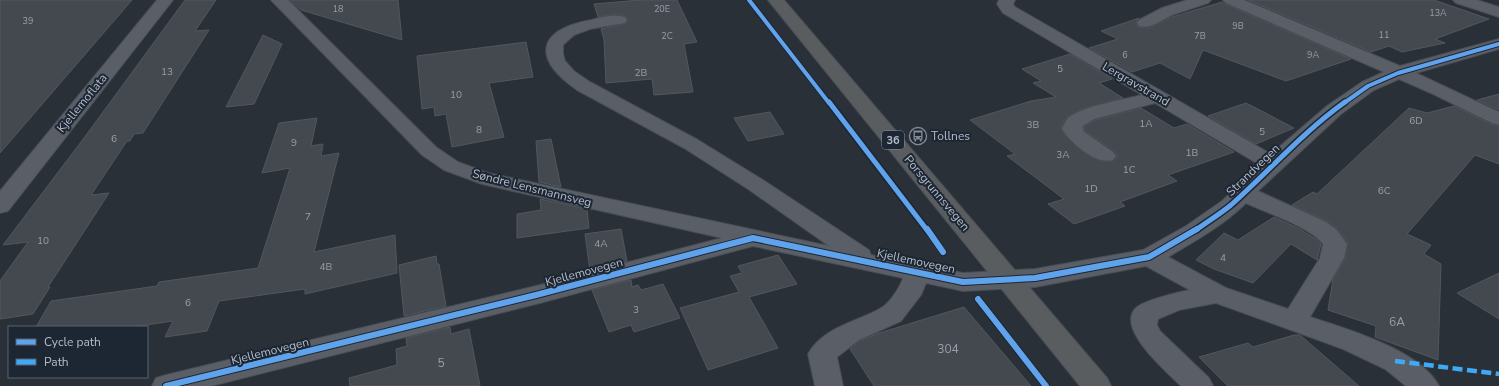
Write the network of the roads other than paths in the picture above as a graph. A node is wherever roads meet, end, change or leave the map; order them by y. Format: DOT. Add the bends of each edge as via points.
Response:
graph roads {
  1 [pos="165,0"];
  2 [pos="279,0"];
  3 [pos="776,0"];
  4 [pos="1007,0"];
  5 [pos="1203,0"];
  6 [pos="1232,0"];
  7 [pos="1461,0"];
  8 [pos="1499,12"];
  9 [pos="619,20"];
  10 [pos="1145,23"];
  11 [pos="1499,44"];
  12 [pos="1398,73"];
  13 [pos="1157,96"];
  14 [pos="1499,120"];
  15 [pos="1106,156"];
  16 [pos="1273,164"];
  17 [pos="1243,193"];
  18 [pos="0,206"];
  19 [pos="754,238"];
  20 [pos="1149,257"];
  21 [pos="866,261"];
  22 [pos="917,272"];
  23 [pos="1009,280"];
  24 [pos="1217,294"];
  25 [pos="1294,321"];
  26 [pos="166,386"];
  27 [pos="829,386"];
  28 [pos="1097,386"];
  29 [pos="1199,386"];
  30 [pos="1425,386"];
  1 -- 18 [label="street, Kjellemoflata"];
  2 -- 19 [label="street, Søndre Lensmannsveg" via="429,151 451,166 482,178"];
  3 -- 23 [label="highway, Porsgrunnsvegen / 36"];
  4 -- 13 [label="street, Lergravstrand" via="1005,4 1009,10"];
  5 -- 10 [label="street" via="1168,11"];
  6 -- 12 [label="street"];
  7 -- 8 [label="street"];
  9 -- 21 [label="street" via="575,28 561,35 554,54 568,75 589,90 690,143"];
  11 -- 12 [label="street, Strandvegen"];
  12 -- 14 [label="street" via="1440,90"];
  12 -- 16 [label="street, Strandvegen" via="1368,86 1334,110"];
  13 -- 15 [label="street" via="1087,115 1074,124 1072,129 1076,135"];
  13 -- 16 [label="street, Lergravstrand"];
  16 -- 17 [label="street, Strandvegen"];
  17 -- 20 [label="street, Strandvegen" via="1230,206 1194,231"];
  17 -- 25 [label="street" via="1318,227 1328,234 1335,244 1332,258"];
  19 -- 21 [label="street, Kjellemovegen"];
  19 -- 26 [label="street, Kjellemovegen" via="536,295"];
  20 -- 23 [label="street, Strandvegen" via="1035,278"];
  20 -- 24 [label="street"];
  21 -- 22 [label="street, Kjellemovegen"];
  22 -- 23 [label="street, Kjellemovegen" via="964,282"];
  22 -- 27 [label="street" via="912,289 892,314 849,333 822,354"];
  23 -- 28 [label="highway, Porsgrunnsvegen / 36"];
  24 -- 25 [label="street"];
  24 -- 29 [label="street" via="1174,302 1146,314 1144,324 1150,337"];
  25 -- 30 [label="street" via="1353,342 1395,361"];
}
